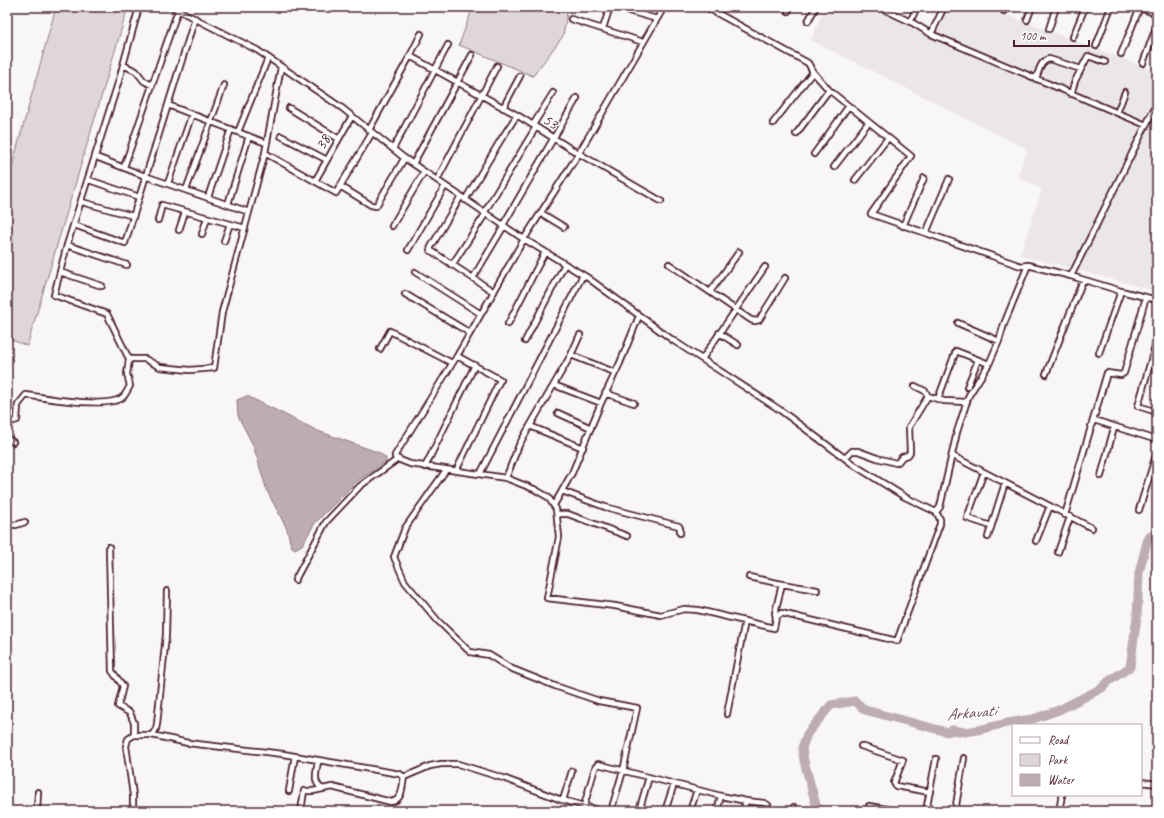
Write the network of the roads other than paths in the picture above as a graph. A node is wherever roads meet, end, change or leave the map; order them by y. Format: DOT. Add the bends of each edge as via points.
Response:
graph roads {
  1 [pos="139,7"];
  2 [pos="172,7"];
  3 [pos="610,7"];
  4 [pos="614,7"];
  5 [pos="664,7"];
  6 [pos="706,7"];
  7 [pos="816,7"];
  8 [pos="879,7"];
  9 [pos="917,7"];
  10 [pos="944,7"];
  11 [pos="1032,7"];
  12 [pos="1056,7"];
  13 [pos="1085,7"];
  14 [pos="1111,7"];
  15 [pos="1139,7"];
  16 [pos="178,10"];
  17 [pos="1157,14"];
  18 [pos="195,18"];
  19 [pos="571,19"];
  20 [pos="657,19"];
  21 [pos="1027,20"];
  22 [pos="808,21"];
  23 [pos="910,22"];
  24 [pos="1157,25"];
  25 [pos="603,28"];
  26 [pos="1049,29"];
  27 [pos="421,34"];
  28 [pos="931,34"];
  29 [pos="1073,37"];
  30 [pos="643,42"];
  31 [pos="448,45"];
  32 [pos="1096,46"];
  33 [pos="1121,54"];
  34 [pos="472,55"];
  35 [pos="410,56"];
  36 [pos="268,58"];
  37 [pos="1105,62"];
  38 [pos="1143,63"];
  39 [pos="123,65"];
  40 [pos="497,66"];
  41 [pos="281,67"];
  42 [pos="1081,69"];
  43 [pos="435,70"];
  44 [pos="813,72"];
  45 [pos="520,76"];
  46 [pos="1036,79"];
  47 [pos="458,82"];
  48 [pos="224,85"];
  49 [pos="152,86"];
  50 [pos="829,90"];
  51 [pos="1125,92"];
  52 [pos="553,93"];
  53 [pos="1071,94"];
  54 [pos="481,95"];
  55 [pos="577,98"];
  56 [pos="1157,103"];
  57 [pos="168,105"];
  58 [pos="848,107"];
  59 [pos="289,108"];
  60 [pos="503,108"];
  61 [pos="1117,113"];
  62 [pos="192,114"];
  63 [pos="352,116"];
  64 [pos="517,116"];
  65 [pos="211,121"];
  66 [pos="868,122"];
  67 [pos="773,123"];
  68 [pos="1146,125"];
  69 [pos="534,126"];
  70 [pos="232,129"];
  71 [pos="370,131"];
  72 [pos="238,132"];
  73 [pos="796,134"];
  74 [pos="249,136"];
  75 [pos="281,136"];
  76 [pos="554,138"];
  77 [pos="888,138"];
  78 [pos="339,139"];
  79 [pos="266,143"];
  80 [pos="392,149"];
  81 [pos="265,153"];
  82 [pos="579,154"];
  83 [pos="814,154"];
  84 [pos="96,157"];
  85 [pos="404,159"];
  86 [pos="327,160"];
  87 [pos="413,164"];
  88 [pos="834,167"];
  89 [pos="124,168"];
  90 [pos="424,172"];
  91 [pos="145,176"];
  92 [pos="924,178"];
  93 [pos="89,180"];
  94 [pos="314,180"];
  95 [pos="437,180"];
  96 [pos="855,180"];
  97 [pos="949,180"];
  98 [pos="168,184"];
  99 [pos="340,186"];
  100 [pos="445,186"];
  101 [pos="186,190"];
  102 [pos="139,197"];
  103 [pos="208,197"];
  104 [pos="463,198"];
  105 [pos="661,201"];
  106 [pos="82,202"];
  107 [pos="228,204"];
  108 [pos="185,212"];
  109 [pos="249,212"];
  110 [pos="485,213"];
  111 [pos="541,213"];
  112 [pos="133,216"];
  113 [pos="207,218"];
  114 [pos="158,220"];
  115 [pos="230,224"];
  116 [pos="74,225"];
  117 [pos="392,226"];
  118 [pos="503,226"];
  119 [pos="903,226"];
  120 [pos="564,227"];
  121 [pos="245,228"];
  122 [pos="179,230"];
  123 [pos="926,233"];
  124 [pos="202,234"];
  125 [pos="524,239"];
  126 [pos="224,241"];
  127 [pos="67,245"];
  128 [pos="408,250"];
  129 [pos="545,252"];
  130 [pos="739,252"];
  131 [pos="565,264"];
  132 [pos="669,264"];
  133 [pos="452,265"];
  134 [pos="1028,265"];
  135 [pos="127,266"];
  136 [pos="765,267"];
  137 [pos="60,272"];
  138 [pos="415,272"];
  139 [pos="583,275"];
  140 [pos="1071,276"];
  141 [pos="473,278"];
  142 [pos="786,278"];
  143 [pos="1083,280"];
  144 [pos="102,286"];
  145 [pos="1121,291"];
  146 [pos="494,292"];
  147 [pos="710,292"];
  148 [pos="405,294"];
  149 [pos="1146,297"];
  150 [pos="1157,300"];
  151 [pos="736,310"];
  152 [pos="481,314"];
  153 [pos="639,316"];
  154 [pos="958,323"];
  155 [pos="508,324"];
  156 [pos="470,333"];
  157 [pos="719,333"];
  158 [pos="580,335"];
  159 [pos="1157,339"];
  160 [pos="525,341"];
  161 [pos="999,341"];
  162 [pos="738,345"];
  163 [pos="380,349"];
  164 [pos="1099,353"];
  165 [pos="570,355"];
  166 [pos="458,356"];
  167 [pos="129,359"];
  168 [pos="702,359"];
  169 [pos="978,360"];
  170 [pos="452,364"];
  171 [pos="989,364"];
  172 [pos="475,365"];
  173 [pos="614,372"];
  174 [pos="1046,374"];
  175 [pos="554,385"];
  176 [pos="915,386"];
  177 [pos="967,387"];
  178 [pos="605,393"];
  179 [pos="928,396"];
  180 [pos="938,399"];
  181 [pos="601,402"];
  182 [pos="967,402"];
  183 [pos="634,403"];
  184 [pos="1157,412"];
  185 [pos="558,413"];
  186 [pos="1094,420"];
  187 [pos="7,423"];
  188 [pos="530,426"];
  189 [pos="591,428"];
  190 [pos="1114,428"];
  191 [pos="7,438"];
  192 [pos="1157,440"];
  193 [pos="13,442"];
  194 [pos="583,448"];
  195 [pos="1157,452"];
  196 [pos="953,456"];
  197 [pos="396,457"];
  198 [pos="845,458"];
  199 [pos="425,466"];
  200 [pos="446,470"];
  201 [pos="456,471"];
  202 [pos="984,472"];
  203 [pos="480,474"];
  204 [pos="1101,476"];
  205 [pos="506,478"];
  206 [pos="1005,483"];
  207 [pos="562,491"];
  208 [pos="554,505"];
  209 [pos="1050,506"];
  210 [pos="1139,510"];
  211 [pos="936,512"];
  212 [pos="557,514"];
  213 [pos="1065,515"];
  214 [pos="1070,517"];
  215 [pos="25,522"];
  216 [pos="7,524"];
  217 [pos="991,526"];
  218 [pos="1092,528"];
  219 [pos="680,533"];
  220 [pos="627,536"];
  221 [pos="988,537"];
  222 [pos="1036,541"];
  223 [pos="109,547"];
  224 [pos="1058,552"];
  225 [pos="750,577"];
  226 [pos="295,580"];
  227 [pos="782,584"];
  228 [pos="817,590"];
  229 [pos="167,591"];
  230 [pos="776,618"];
  231 [pos="745,621"];
  232 [pos="727,714"];
  233 [pos="134,735"];
  234 [pos="152,735"];
  235 [pos="862,746"];
  236 [pos="295,756"];
  237 [pos="964,758"];
  238 [pos="936,759"];
  239 [pos="318,760"];
  240 [pos="623,770"];
  241 [pos="572,771"];
  242 [pos="404,777"];
  243 [pos="649,777"];
  244 [pos="1142,782"];
  245 [pos="674,784"];
  246 [pos="1157,784"];
  247 [pos="322,790"];
  248 [pos="697,790"];
  249 [pos="289,791"];
  250 [pos="38,792"];
  251 [pos="930,792"];
  252 [pos="721,796"];
  253 [pos="1062,796"];
  254 [pos="563,800"];
  255 [pos="746,801"];
  256 [pos="584,806"];
  257 [pos="869,806"];
  258 [pos="37,811"];
  259 [pos="133,811"];
  260 [pos="301,811"];
  261 [pos="602,811"];
  262 [pos="611,811"];
  263 [pos="639,811"];
  264 [pos="665,811"];
  265 [pos="690,811"];
  266 [pos="717,811"];
  267 [pos="742,811"];
  268 [pos="767,811"];
  269 [pos="898,811"];
  270 [pos="926,811"];
  271 [pos="955,811"];
  272 [pos="1059,811"];
  1 -- 39 [label="street"];
  2 -- 16 [label="street"];
  3 -- 25 [label="street"];
  4 -- 20 [label="street"];
  5 -- 20 [label="street"];
  6 -- 44 [label="street" via="808,63"];
  7 -- 22 [label="street"];
  8 -- 23 [label="street"];
  9 -- 23 [label="street"];
  10 -- 28 [label="street"];
  11 -- 21 [label="street"];
  12 -- 26 [label="street"];
  13 -- 29 [label="street"];
  14 -- 32 [label="street"];
  15 -- 17 [label="street"];
  15 -- 33 [label="street"];
  16 -- 18 [label="street"];
  16 -- 49 [label="street"];
  18 -- 36 [label="street"];
  18 -- 57 [label="street"];
  19 -- 25 [label="street"];
  20 -- 30 [label="street"];
  23 -- 28 [label="street"];
  24 -- 38 [label="street"];
  25 -- 30 [label="street"];
  27 -- 35 [label="street"];
  28 -- 46 [label="street"];
  30 -- 82 [label="street"];
  31 -- 43 [label="street"];
  34 -- 47 [label="street"];
  35 -- 43 [label="street, 53"];
  35 -- 71 [label="street"];
  36 -- 41 [label="street"];
  36 -- 72 [label="street"];
  37 -- 42 [label="street" via="1088,56"];
  39 -- 49 [label="street" via="136,71"];
  39 -- 84 [label="street"];
  40 -- 54 [label="street"];
  41 -- 63 [label="street"];
  41 -- 79 [label="street"];
  42 -- 46 [label="street" via="1049,59 1044,60"];
  42 -- 53 [label="street"];
  43 -- 47 [label="street, 53"];
  43 -- 80 [label="street"];
  44 -- 50 [label="street"];
  44 -- 67 [label="street"];
  45 -- 60 [label="street"];
  46 -- 53 [label="street"];
  47 -- 54 [label="street, 53"];
  47 -- 87 [label="street"];
  48 -- 65 [label="street"];
  49 -- 89 [label="street"];
  50 -- 58 [label="street"];
  50 -- 73 [label="street"];
  51 -- 61 [label="street"];
  52 -- 69 [label="street"];
  53 -- 61 [label="street"];
  54 -- 60 [label="street, 53"];
  54 -- 95 [label="street"];
  55 -- 76 [label="street"];
  56 -- 68 [label="street"];
  57 -- 62 [label="street"];
  57 -- 91 [label="street"];
  58 -- 66 [label="street"];
  58 -- 83 [label="street"];
  59 -- 78 [label="street"];
  60 -- 64 [label="street, 53"];
  61 -- 68 [label="street"];
  62 -- 65 [label="street"];
  62 -- 98 [label="street"];
  63 -- 71 [label="street"];
  63 -- 78 [label="street, 38"];
  64 -- 69 [label="street, 53"];
  64 -- 104 [label="street"];
  65 -- 70 [label="street"];
  65 -- 101 [label="street"];
  66 -- 77 [label="street"];
  66 -- 88 [label="street"];
  68 -- 140 [label="street"];
  69 -- 76 [label="street, 53"];
  69 -- 110 [label="street"];
  70 -- 72 [label="street"];
  70 -- 103 [label="street"];
  71 -- 80 [label="street"];
  71 -- 99 [label="street"];
  72 -- 74 [label="street"];
  74 -- 79 [label="street"];
  74 -- 107 [label="street"];
  75 -- 86 [label="street"];
  76 -- 82 [label="street, 53"];
  76 -- 118 [label="street"];
  77 -- 96 [label="street"];
  77 -- 119 [label="street" via="911,156 870,214"];
  78 -- 86 [label="street, 38"];
  79 -- 81 [label="street"];
  80 -- 85 [label="street"];
  81 -- 94 [label="street"];
  81 -- 109 [label="street"];
  82 -- 105 [label="street, 53"];
  82 -- 111 [label="street"];
  84 -- 89 [label="street"];
  84 -- 93 [label="street"];
  85 -- 87 [label="street"];
  85 -- 99 [label="street" via="376,206"];
  86 -- 94 [label="street, 38"];
  87 -- 90 [label="street"];
  89 -- 91 [label="street"];
  90 -- 95 [label="street"];
  90 -- 117 [label="street"];
  91 -- 98 [label="street"];
  91 -- 102 [label="street"];
  92 -- 119 [label="street"];
  93 -- 102 [label="street"];
  93 -- 106 [label="street"];
  94 -- 99 [label="street" via="336,193"];
  95 -- 100 [label="street"];
  97 -- 123 [label="street"];
  98 -- 101 [label="street"];
  100 -- 104 [label="street"];
  100 -- 128 [label="street"];
  101 -- 103 [label="street"];
  102 -- 112 [label="street"];
  103 -- 107 [label="street"];
  104 -- 110 [label="street"];
  104 -- 133 [label="street" via="430,250"];
  106 -- 112 [label="street"];
  106 -- 116 [label="street"];
  107 -- 109 [label="street"];
  108 -- 113 [label="street"];
  108 -- 114 [label="street" via="162,205"];
  108 -- 122 [label="street"];
  109 -- 121 [label="street"];
  110 -- 118 [label="street"];
  110 -- 133 [label="street"];
  111 -- 120 [label="street"];
  111 -- 125 [label="street"];
  112 -- 116 [label="street" via="125,243"];
  113 -- 115 [label="street"];
  113 -- 124 [label="street"];
  115 -- 121 [label="street"];
  115 -- 126 [label="street"];
  116 -- 127 [label="street"];
  118 -- 125 [label="street"];
  118 -- 141 [label="street"];
  119 -- 123 [label="street"];
  121 -- 167 [label="street" via="222,312 214,368 190,370 160,367 145,359"];
  123 -- 134 [label="street" via="1021,266"];
  125 -- 129 [label="street"];
  125 -- 146 [label="street"];
  127 -- 135 [label="street"];
  127 -- 137 [label="street"];
  129 -- 131 [label="street"];
  129 -- 155 [label="street"];
  130 -- 147 [label="street"];
  131 -- 139 [label="street"];
  131 -- 160 [label="street"];
  132 -- 147 [label="street"];
  133 -- 141 [label="street"];
  134 -- 140 [label="street"];
  134 -- 161 [label="street"];
  136 -- 151 [label="street"];
  137 -- 144 [label="street"];
  137 -- 167 [label="street" via="54,295 107,314"];
  138 -- 152 [label="street"];
  139 -- 153 [label="street"];
  139 -- 203 [label="street"];
  140 -- 143 [label="street"];
  141 -- 146 [label="street"];
  142 -- 151 [label="street" via="759,320 751,320"];
  143 -- 145 [label="street"];
  143 -- 174 [label="street"];
  145 -- 149 [label="street"];
  145 -- 164 [label="street"];
  146 -- 152 [label="street"];
  147 -- 151 [label="street"];
  148 -- 156 [label="street"];
  149 -- 150 [label="street"];
  149 -- 186 [label="street" via="1124,373 1107,373"];
  151 -- 157 [label="street"];
  152 -- 156 [label="street"];
  153 -- 168 [label="street"];
  153 -- 173 [label="street"];
  154 -- 161 [label="street"];
  156 -- 166 [label="street"];
  157 -- 162 [label="street"];
  157 -- 168 [label="street"];
  158 -- 165 [label="street"];
  159 -- 184 [label="street" via="1138,406"];
  161 -- 171 [label="street"];
  163 -- 170 [label="street" via="390,331"];
  165 -- 173 [label="street"];
  165 -- 175 [label="street"];
  166 -- 170 [label="street"];
  166 -- 172 [label="street"];
  167 -- 187 [label="street" via="126,374 130,386 122,397 105,403 26,395 18,404 17,420"];
  168 -- 198 [label="street" via="780,410"];
  169 -- 171 [label="street"];
  169 -- 177 [label="street"];
  169 -- 180 [label="street" via="956,352"];
  170 -- 197 [label="street"];
  171 -- 182 [label="street"];
  172 -- 199 [label="street"];
  172 -- 201 [label="street" via="501,380"];
  173 -- 178 [label="street"];
  175 -- 181 [label="street"];
  175 -- 188 [label="street"];
  176 -- 179 [label="street" via="925,391"];
  178 -- 181 [label="street"];
  178 -- 183 [label="street"];
  179 -- 180 [label="street"];
  179 -- 198 [label="street" via="909,427 908,455 896,463 858,451 852,451"];
  180 -- 182 [label="street"];
  181 -- 189 [label="street"];
  182 -- 196 [label="street" via="957,432"];
  185 -- 189 [label="street"];
  186 -- 190 [label="street"];
  186 -- 213 [label="street"];
  188 -- 194 [label="street"];
  188 -- 205 [label="street" via="519,445"];
  189 -- 194 [label="street"];
  190 -- 192 [label="street"];
  190 -- 204 [label="street"];
  191 -- 193 [label="street"];
  194 -- 207 [label="street"];
  195 -- 210 [label="street"];
  196 -- 202 [label="street"];
  196 -- 211 [label="street" via="940,507"];
  197 -- 199 [label="street" via="410,464"];
  197 -- 226 [label="street" via="360,486 326,522"];
  198 -- 211 [label="street" via="898,493"];
  199 -- 200 [label="street"];
  200 -- 201 [label="street"];
  200 -- 240 [label="street" via="404,528 394,557 405,582 438,621 470,652 489,655 510,668 599,701 638,708"];
  201 -- 203 [label="street"];
  202 -- 206 [label="street"];
  202 -- 217 [label="street" via="967,518"];
  203 -- 205 [label="street"];
  205 -- 208 [label="street" via="534,489 548,497"];
  206 -- 209 [label="street"];
  206 -- 217 [label="street"];
  207 -- 208 [label="street"];
  207 -- 219 [label="street" via="605,506 679,526"];
  208 -- 212 [label="street"];
  209 -- 213 [label="street"];
  209 -- 222 [label="street"];
  211 -- 230 [label="street" via="940,524 897,640 781,613"];
  212 -- 220 [label="street" via="568,514"];
  212 -- 231 [label="street" via="559,537 547,598 615,606 661,615 684,609 698,610"];
  213 -- 214 [label="street"];
  214 -- 218 [label="street"];
  214 -- 224 [label="street"];
  215 -- 216 [label="street"];
  217 -- 221 [label="street"];
  223 -- 233 [label="street" via="112,671 123,686 118,706 130,713 134,723"];
  225 -- 227 [label="street"];
  227 -- 228 [label="street"];
  227 -- 230 [label="street"];
  229 -- 234 [label="street" via="166,635 157,724"];
  230 -- 231 [label="street" via="774,628"];
  231 -- 232 [label="street"];
  233 -- 234 [label="street"];
  233 -- 259 [label="street" via="128,739 126,746"];
  234 -- 236 [label="street" via="188,743"];
  235 -- 251 [label="street" via="904,760 894,783 896,786"];
  236 -- 239 [label="street"];
  236 -- 249 [label="street"];
  237 -- 271 [label="street"];
  238 -- 251 [label="street"];
  239 -- 242 [label="street" via="400,774"];
  239 -- 247 [label="street" via="316,781"];
  240 -- 243 [label="street"];
  240 -- 256 [label="street" via="596,766"];
  240 -- 262 [label="street"];
  241 -- 254 [label="street"];
  242 -- 247 [label="street" via="400,797 396,802 332,787"];
  242 -- 254 [label="street" via="430,766 458,764"];
  243 -- 245 [label="street"];
  243 -- 263 [label="street"];
  244 -- 246 [label="street"];
  245 -- 248 [label="street"];
  245 -- 264 [label="street"];
  247 -- 260 [label="street" via="304,791"];
  248 -- 252 [label="street"];
  248 -- 265 [label="street"];
  250 -- 258 [label="street"];
  251 -- 270 [label="street"];
  252 -- 255 [label="street"];
  252 -- 266 [label="street"];
  253 -- 272 [label="street"];
  254 -- 256 [label="street"];
  255 -- 267 [label="street"];
  255 -- 268 [label="street" via="767,804"];
  256 -- 261 [label="street"];
  257 -- 269 [label="street"];
}
